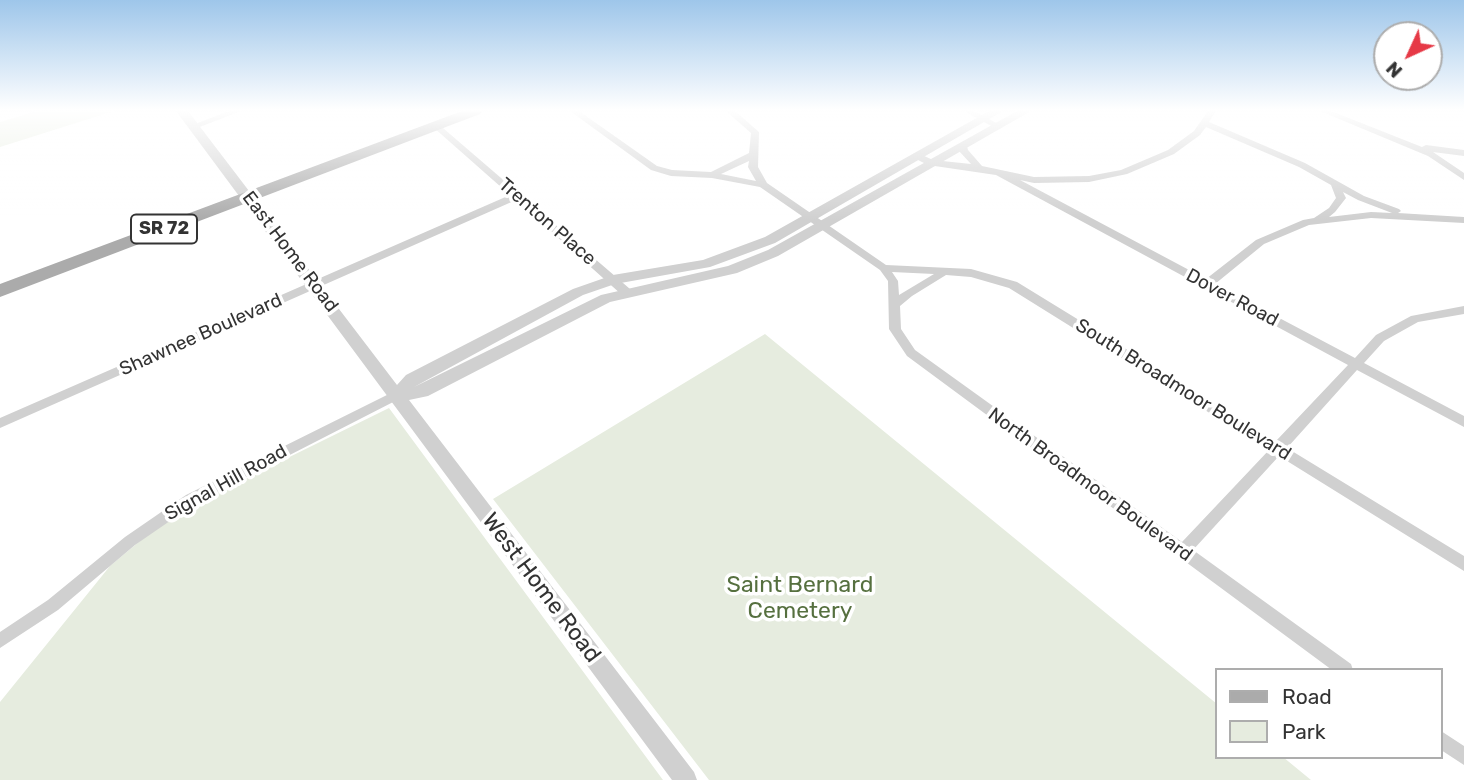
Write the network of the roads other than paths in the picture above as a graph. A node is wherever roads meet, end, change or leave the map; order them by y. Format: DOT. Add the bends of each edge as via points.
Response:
graph roads {
  1 [pos="210,147"];
  2 [pos="378,147"];
  3 [pos="462,147"];
  4 [pos="626,147"];
  5 [pos="753,147"];
  6 [pos="932,147"];
  7 [pos="959,147"];
  8 [pos="963,147"];
  9 [pos="1177,147"];
  10 [pos="1257,147"];
  11 [pos="1415,147"];
  12 [pos="1436,147"];
  13 [pos="1464,153"];
  14 [pos="752,155"];
  15 [pos="917,156"];
  16 [pos="931,163"];
  17 [pos="979,168"];
  18 [pos="1000,173"];
  19 [pos="1462,174"];
  20 [pos="712,175"];
  21 [pos="1332,181"];
  22 [pos="1056,182"];
  23 [pos="763,185"];
  24 [pos="517,196"];
  25 [pos="248,197"];
  26 [pos="1051,200"];
  27 [pos="1420,216"];
  28 [pos="810,217"];
  29 [pos="1464,220"];
  30 [pos="1315,221"];
  31 [pos="823,225"];
  32 [pos="884,268"];
  33 [pos="945,273"];
  34 [pos="613,280"];
  35 [pos="314,285"];
  36 [pos="1206,285"];
  37 [pos="0,291"];
  38 [pos="625,292"];
  39 [pos="894,305"];
  40 [pos="1464,310"];
  41 [pos="1355,363"];
  42 [pos="397,395"];
  43 [pos="1464,422"];
  44 [pos="0,423"];
  45 [pos="1278,449"];
  46 [pos="1182,552"];
  47 [pos="1464,564"];
  48 [pos="0,641"];
  49 [pos="1342,668"];
  50 [pos="1443,740"];
  51 [pos="1464,756"];
  52 [pos="686,780"];
  1 -- 25 [label="street, East Home Road"];
  2 -- 25 [label="main road, SR 72"];
  3 -- 24 [label="street, Trenton Place"];
  4 -- 20 [label="street" via="654,167 682,175"];
  5 -- 14 [label="street"];
  6 -- 15 [label="street"];
  7 -- 16 [label="street"];
  8 -- 17 [label="street"];
  9 -- 22 [label="street" via="1143,166 1108,176"];
  10 -- 21 [label="street"];
  11 -- 19 [label="street"];
  12 -- 13 [label="street"];
  13 -- 19 [label="street" via="1451,159"];
  14 -- 20 [label="street"];
  14 -- 23 [label="street"];
  15 -- 16 [label="street"];
  15 -- 28 [label="street"];
  16 -- 17 [label="street"];
  16 -- 31 [label="street"];
  17 -- 18 [label="street"];
  18 -- 22 [label="street"];
  18 -- 26 [label="street, Dover Road"];
  20 -- 23 [label="street"];
  21 -- 27 [label="street" via="1374,203"];
  21 -- 30 [label="street" via="1340,198"];
  22 -- 26 [label="street" via="1043,189"];
  23 -- 28 [label="street"];
  24 -- 34 [label="street, Trenton Place"];
  24 -- 35 [label="street, Shawnee Boulevard"];
  25 -- 35 [label="street, East Home Road"];
  25 -- 37 [label="main road, SR 72"];
  26 -- 36 [label="street, Dover Road"];
  27 -- 29 [label="street"];
  27 -- 30 [label="street"];
  28 -- 31 [label="street"];
  28 -- 34 [label="street" via="751,249 705,264"];
  30 -- 36 [label="street" via="1260,242"];
  31 -- 32 [label="street"];
  31 -- 38 [label="street" via="732,270"];
  32 -- 33 [label="street, South Broadmoor Boulevard"];
  32 -- 39 [label="street, North Broadmoor Boulevard" via="893,281"];
  33 -- 39 [label="street"];
  33 -- 45 [label="street, South Broadmoor Boulevard" via="971,273 1013,285"];
  34 -- 38 [label="street, Trenton Place"];
  34 -- 42 [label="street" via="517,322 411,379"];
  35 -- 42 [label="street, East Home Road"];
  35 -- 44 [label="street, Shawnee Boulevard"];
  36 -- 41 [label="street, Dover Road"];
  38 -- 42 [label="street" via="587,306 422,392"];
  39 -- 46 [label="street, North Broadmoor Boulevard" via="895,329 911,353"];
  40 -- 41 [label="street" via="1398,327"];
  41 -- 43 [label="street, Dover Road"];
  41 -- 45 [label="street"];
  42 -- 48 [label="street, Signal Hill Road" via="191,499"];
  42 -- 52 [label="street, West Home Road"];
  45 -- 46 [label="street"];
  45 -- 47 [label="street, South Broadmoor Boulevard"];
  46 -- 49 [label="street, North Broadmoor Boulevard"];
  50 -- 51 [label="street"];
}
